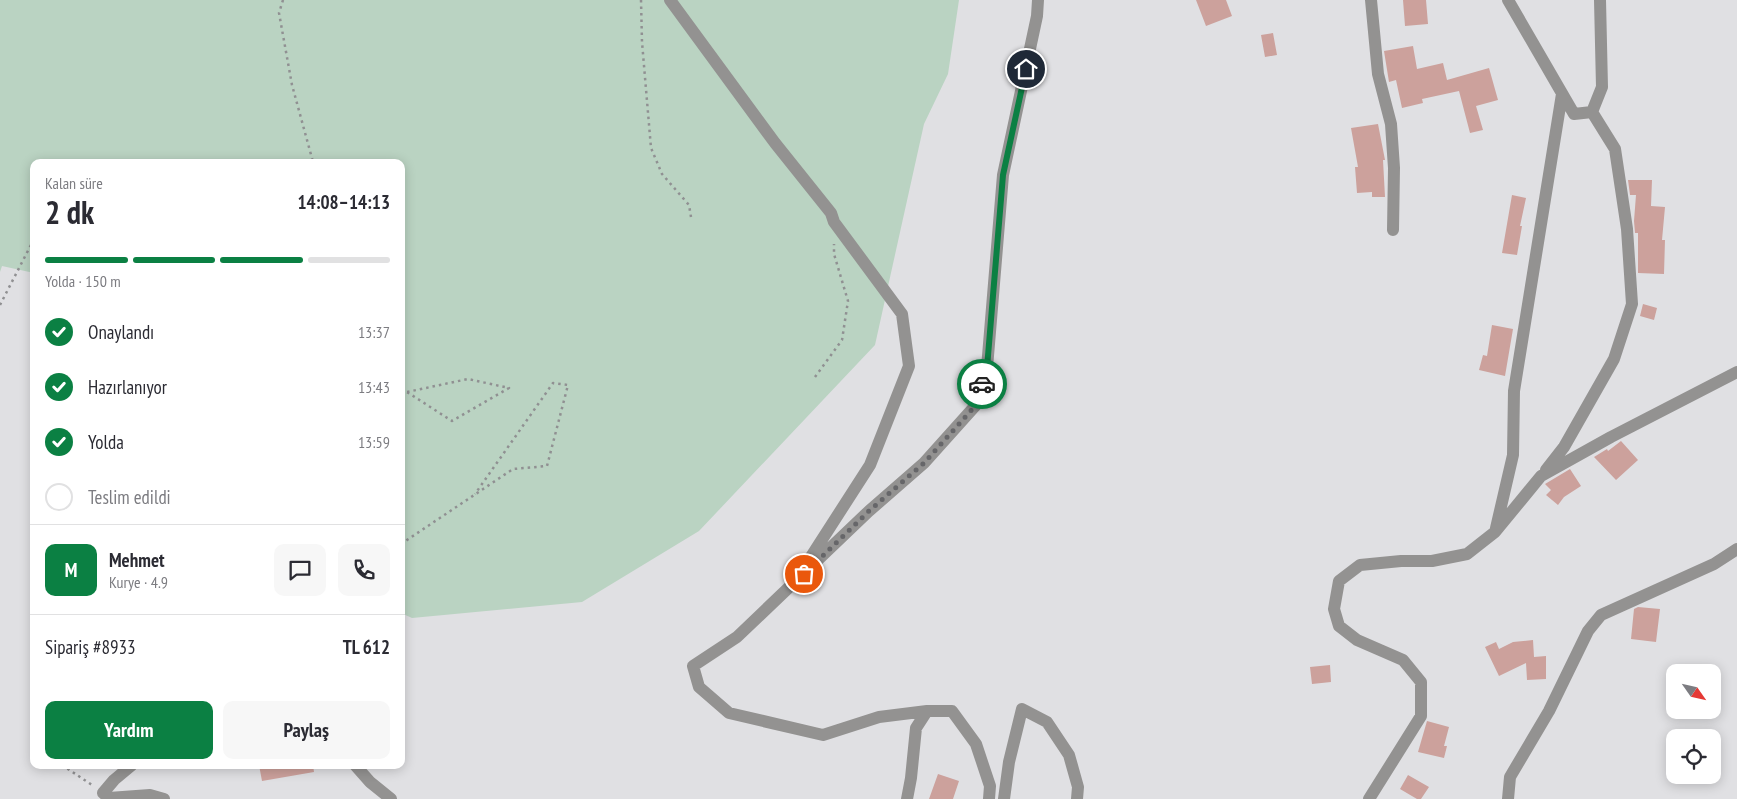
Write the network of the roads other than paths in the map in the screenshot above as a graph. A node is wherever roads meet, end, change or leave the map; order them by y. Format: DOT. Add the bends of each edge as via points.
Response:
graph roads {
  1 [pos="670,0"];
  2 [pos="1038,0"];
  3 [pos="1371,0"];
  4 [pos="1508,0"];
  5 [pos="1600,0"];
  6 [pos="1562,94"];
  7 [pos="1592,112"];
  8 [pos="1393,230"];
  9 [pos="1737,372"];
  10 [pos="1541,476"];
  11 [pos="1495,532"];
  12 [pos="1737,549"];
  13 [pos="791,586"];
  14 [pos="927,711"];
  15 [pos="127,769"];
  16 [pos="359,769"];
  17 [pos="164,799"];
  18 [pos="391,799"];
  19 [pos="907,799"];
  20 [pos="989,799"];
  21 [pos="1004,799"];
  22 [pos="1077,799"];
  23 [pos="1369,799"];
  24 [pos="1508,799"];
  1 -- 13 [label="street" via="775,143 826,206 834,222 902,314 910,366 870,465"];
  2 -- 13 [label="street" via="1003,175 987,368 976,405 924,463"];
  3 -- 8 [label="street" via="1378,74 1390,124 1394,168"];
  4 -- 6 [label="street"];
  5 -- 7 [label="street" via="1602,87"];
  6 -- 7 [label="street" via="1574,114"];
  6 -- 11 [label="street" via="1514,390 1513,455"];
  7 -- 10 [label="street" via="1614,150 1627,229 1632,304 1614,359 1564,448"];
  9 -- 10 [label="street"];
  10 -- 11 [label="street"];
  11 -- 23 [label="street" via="1467,554 1432,561 1360,565 1339,581 1334,609 1338,626 1357,640 1403,660 1421,682 1422,716"];
  12 -- 24 [label="street" via="1714,564 1601,615 1588,631 1549,711 1510,777"];
  13 -- 14 [label="street" via="737,637 693,666 699,687 729,713 823,735 879,717"];
  14 -- 19 [label="street" via="916,728"];
  14 -- 20 [label="street" via="952,712 976,744 990,786"];
  15 -- 17 [label="street" via="103,793 109,798 150,795"];
  16 -- 18 [label="street"];
  21 -- 22 [label="street" via="1022,710 1047,722 1069,755 1078,787"];
}
